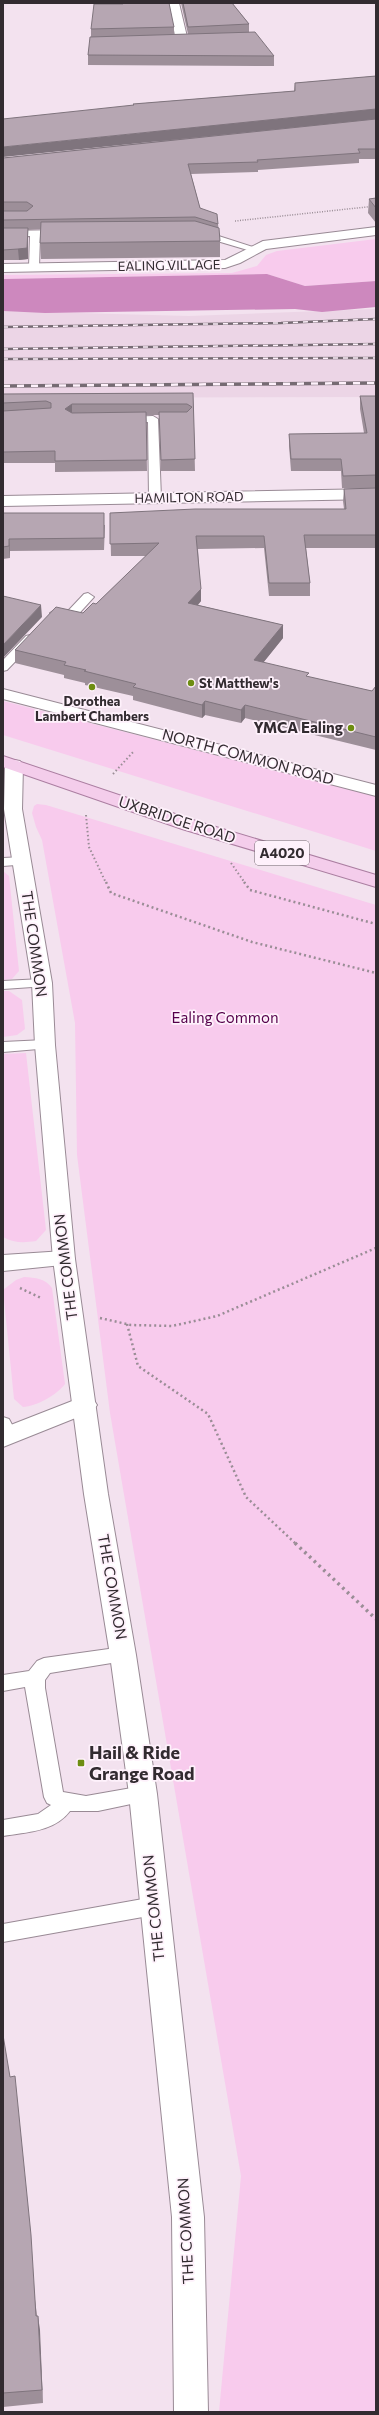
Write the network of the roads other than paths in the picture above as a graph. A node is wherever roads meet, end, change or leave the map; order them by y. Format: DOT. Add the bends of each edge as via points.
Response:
graph roads {
  1 [pos="174,3"];
  2 [pos="197,40"];
  3 [pos="182,41"];
  4 [pos="168,42"];
  5 [pos="376,231"];
  6 [pos="191,232"];
  7 [pos="75,233"];
  8 [pos="3,234"];
  9 [pos="35,234"];
  10 [pos="254,249"];
  11 [pos="34,267"];
  12 [pos="3,268"];
  13 [pos="166,419"];
  14 [pos="116,420"];
  15 [pos="153,420"];
  16 [pos="376,494"];
  17 [pos="155,498"];
  18 [pos="3,501"];
  19 [pos="88,597"];
  20 [pos="3,666"];
  21 [pos="3,694"];
  22 [pos="8,763"];
  23 [pos="376,791"];
  24 [pos="13,862"];
  25 [pos="376,881"];
  26 [pos="42,983"];
  27 [pos="3,985"];
  28 [pos="45,1045"];
  29 [pos="3,1047"];
  30 [pos="64,1259"];
  31 [pos="3,1263"];
  32 [pos="85,1405"];
  33 [pos="5,1432"];
  34 [pos="123,1655"];
  35 [pos="35,1678"];
  36 [pos="3,1683"];
  37 [pos="143,1794"];
  38 [pos="64,1803"];
  39 [pos="3,1828"];
  40 [pos="154,1906"];
  41 [pos="3,1933"];
  42 [pos="191,2412"];
  1 -- 3 [label="street"];
  2 -- 3 [label="street"];
  3 -- 4 [label="street"];
  5 -- 10 [label="street, EALING VILLAGE" via="276,243"];
  6 -- 10 [label="lane"];
  7 -- 9 [label="lane"];
  8 -- 9 [label="lane"];
  9 -- 11 [label="lane"];
  10 -- 11 [label="street, EALING VILLAGE" via="242,259 225,264"];
  11 -- 12 [label="street, EALING VILLAGE"];
  13 -- 15 [label="lane"];
  14 -- 15 [label="lane"];
  15 -- 17 [label="lane"];
  16 -- 17 [label="street, HAMILTON ROAD"];
  17 -- 18 [label="street, HAMILTON ROAD"];
  19 -- 20 [label="lane" via="70,616 55,613"];
  21 -- 23 [label="street, NORTH COMMON ROAD"];
  22 -- 24 [label="street, THE COMMON" via="13,809"];
  22 -- 25 [label="main road, UXBRIDGE ROAD / A4020" via="189,825"];
  24 -- 26 [label="street, THE COMMON"];
  26 -- 27 [label="lane"];
  26 -- 28 [label="street, THE COMMON"];
  28 -- 29 [label="lane"];
  28 -- 30 [label="street, THE COMMON"];
  30 -- 31 [label="street"];
  30 -- 32 [label="street, THE COMMON"];
  32 -- 33 [label="street"];
  32 -- 34 [label="street, THE COMMON" via="96,1494"];
  34 -- 35 [label="lane" via="44,1666"];
  34 -- 37 [label="street, THE COMMON"];
  35 -- 36 [label="lane"];
  35 -- 38 [label="lane" via="54,1797"];
  37 -- 38 [label="lane" via="91,1804"];
  37 -- 40 [label="street, THE COMMON"];
  38 -- 39 [label="lane" via="57,1814 46,1820"];
  40 -- 41 [label="lane"];
  40 -- 42 [label="street, THE COMMON" via="188,2217"];
}
